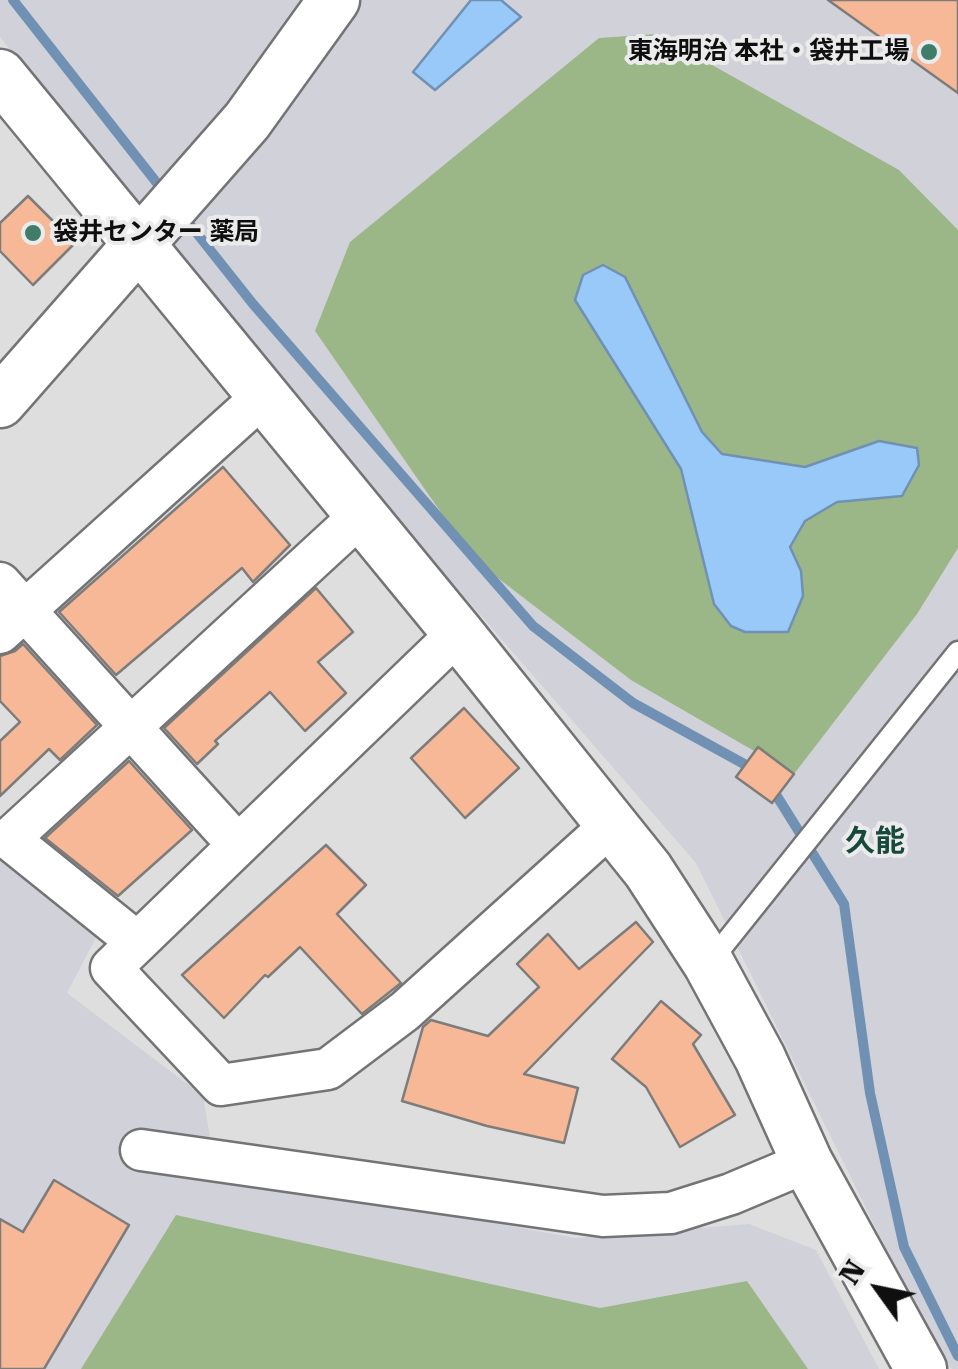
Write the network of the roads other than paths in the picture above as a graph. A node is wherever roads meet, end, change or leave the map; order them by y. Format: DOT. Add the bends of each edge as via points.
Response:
graph roads {
  1 [pos="334,0"];
  2 [pos="0,74"];
  3 [pos="141,244"];
  4 [pos="263,396"];
  5 [pos="0,402"];
  6 [pos="361,515"];
  7 [pos="8,609"];
  8 [pos="458,633"];
  9 [pos="958,652"];
  10 [pos="131,728"];
  11 [pos="610,826"];
  12 [pos="238,846"];
  13 [pos="137,942"];
  14 [pos="709,964"];
  15 [pos="141,1150"];
  16 [pos="807,1162"];
  17 [pos="921,1369"];
  1 -- 3 [label="street" via="247,122"];
  2 -- 3 [label="street"];
  3 -- 4 [label="street"];
  3 -- 5 [label="street"];
  4 -- 6 [label="street"];
  4 -- 7 [label="street"];
  6 -- 8 [label="street"];
  6 -- 10 [label="street"];
  7 -- 10 [label="street"];
  8 -- 11 [label="street"];
  8 -- 12 [label="street"];
  9 -- 14 [label="lane"];
  10 -- 12 [label="street"];
  10 -- 13 [label="street" via="9,839"];
  11 -- 13 [label="street" via="405,1011 328,1069 221,1085 111,968"];
  11 -- 14 [label="street" via="648,870"];
  12 -- 13 [label="street"];
  14 -- 16 [label="street"];
  15 -- 16 [label="street" via="603,1216 671,1214"];
  16 -- 17 [label="street"];
}
